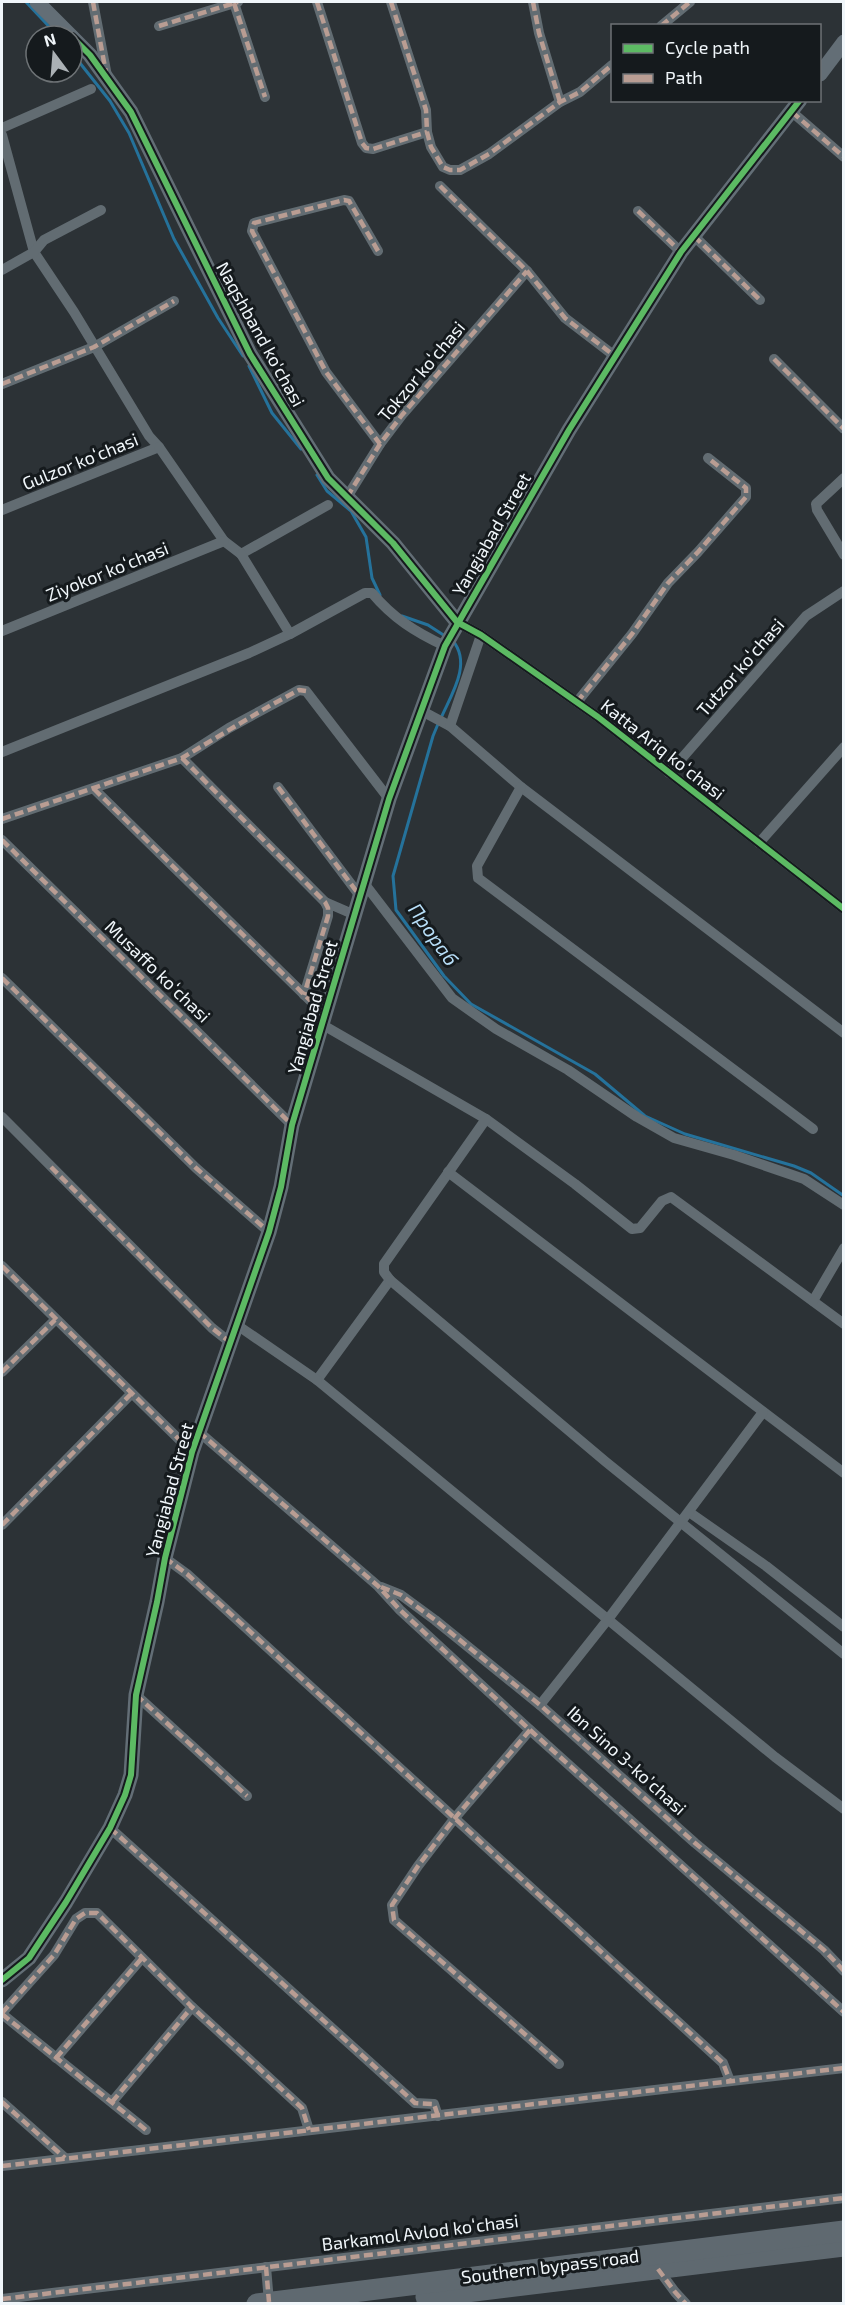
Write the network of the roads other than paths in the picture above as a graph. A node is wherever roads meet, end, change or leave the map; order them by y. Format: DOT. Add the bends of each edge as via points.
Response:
graph roads {
  1 [pos="37,2"];
  2 [pos="93,2"];
  3 [pos="236,2"];
  4 [pos="317,2"];
  5 [pos="391,2"];
  6 [pos="533,2"];
  7 [pos="690,2"];
  8 [pos="58,24"];
  9 [pos="662,24"];
  10 [pos="159,26"];
  11 [pos="843,42"];
  12 [pos="84,51"];
  13 [pos="611,66"];
  14 [pos="821,71"];
  15 [pos="107,76"];
  16 [pos="91,89"];
  17 [pos="265,97"];
  18 [pos="561,102"];
  19 [pos="796,106"];
  20 [pos="2,128"];
  21 [pos="427,132"];
  22 [pos="2,135"];
  23 [pos="843,157"];
  24 [pos="6,165"];
  25 [pos="440,186"];
  26 [pos="101,210"];
  27 [pos="638,211"];
  28 [pos="694,236"];
  29 [pos="378,251"];
  30 [pos="34,252"];
  31 [pos="681,252"];
  32 [pos="2,270"];
  33 [pos="527,271"];
  34 [pos="760,300"];
  35 [pos="174,301"];
  36 [pos="94,347"];
  37 [pos="616,357"];
  38 [pos="774,359"];
  39 [pos="2,384"];
  40 [pos="843,429"];
  41 [pos="380,444"];
  42 [pos="159,447"];
  43 [pos="708,458"];
  44 [pos="843,478"];
  45 [pos="347,497"];
  46 [pos="328,505"];
  47 [pos="2,510"];
  48 [pos="224,541"];
  49 [pos="241,554"];
  50 [pos="843,555"];
  51 [pos="843,591"];
  52 [pos="457,622"];
  53 [pos="2,631"];
  54 [pos="290,634"];
  55 [pos="481,635"];
  56 [pos="445,646"];
  57 [pos="577,702"];
  58 [pos="420,710"];
  59 [pos="450,726"];
  60 [pos="843,747"];
  61 [pos="2,752"];
  62 [pos="182,758"];
  63 [pos="669,773"];
  64 [pos="278,787"];
  65 [pos="520,787"];
  66 [pos="94,789"];
  67 [pos="388,799"];
  68 [pos="2,819"];
  69 [pos="2,840"];
  70 [pos="759,843"];
  71 [pos="362,890"];
  72 [pos="325,902"];
  73 [pos="843,909"];
  74 [pos="355,915"];
  75 [pos="2,978"];
  76 [pos="304,994"];
  77 [pos="324,1020"];
  78 [pos="843,1033"];
  79 [pos="2,1117"];
  80 [pos="486,1119"];
  81 [pos="292,1125"];
  82 [pos="813,1129"];
  83 [pos="448,1172"];
  84 [pos="843,1205"];
  85 [pos="269,1232"];
  86 [pos="843,1248"];
  87 [pos="2,1266"];
  88 [pos="390,1280"];
  89 [pos="813,1301"];
  90 [pos="55,1320"];
  91 [pos="843,1324"];
  92 [pos="237,1325"];
  93 [pos="231,1342"];
  94 [pos="2,1372"];
  95 [pos="317,1380"];
  96 [pos="131,1394"];
  97 [pos="763,1412"];
  98 [pos="199,1432"];
  99 [pos="192,1452"];
  100 [pos="843,1473"];
  101 [pos="689,1512"];
  102 [pos="681,1521"];
  103 [pos="2,1525"];
  104 [pos="165,1558"];
  105 [pos="378,1586"];
  106 [pos="609,1618"];
  107 [pos="843,1627"];
  108 [pos="843,1654"];
  109 [pos="136,1695"];
  110 [pos="540,1705"];
  111 [pos="530,1730"];
  112 [pos="248,1796"];
  113 [pos="843,1809"];
  114 [pos="454,1819"];
  115 [pos="110,1828"];
  116 [pos="142,1958"];
  117 [pos="843,1971"];
  118 [pos="2,1980"];
  119 [pos="192,2007"];
  120 [pos="843,2012"];
  121 [pos="2,2014"];
  122 [pos="56,2058"];
  123 [pos="559,2064"];
  124 [pos="843,2068"];
  125 [pos="730,2081"];
  126 [pos="2,2102"];
  127 [pos="112,2102"];
  128 [pos="438,2116"];
  129 [pos="146,2130"];
  130 [pos="309,2130"];
  131 [pos="65,2158"];
  132 [pos="2,2166"];
  133 [pos="843,2198"];
  134 [pos="843,2230"];
  135 [pos="843,2246"];
  136 [pos="266,2267"];
  137 [pos="658,2269"];
  138 [pos="2,2299"];
  139 [pos="263,2303"];
  140 [pos="372,2304"];
  141 [pos="686,2304"];
  1 -- 8 [label="street, Naqshband ko'chasi"];
  2 -- 15 [label="street"];
  3 -- 10 [label="street"];
  3 -- 17 [label="street"];
  4 -- 21 [label="street" via="366,148"];
  5 -- 21 [label="street" via="426,110"];
  6 -- 18 [label="street" via="538,33"];
  7 -- 9 [label="street"];
  11 -- 14 [label="street"];
  12 -- 15 [label="street, Naqshband ko'chasi"];
  13 -- 18 [label="street" via="580,92"];
  15 -- 45 [label="street, Naqshband ko'chasi" via="131,112 250,354 328,478"];
  16 -- 20 [label="street"];
  18 -- 21 [label="street" via="460,170 443,167 435,158"];
  19 -- 23 [label="street"];
  19 -- 28 [label="street, Yangiabad Street"];
  22 -- 24 [label="street, Gulzor koʻchasi"];
  24 -- 30 [label="street, Gulzor koʻchasi"];
  25 -- 33 [label="street"];
  26 -- 30 [label="street" via="44,240"];
  27 -- 31 [label="street"];
  28 -- 31 [label="street, Yangiabad Street"];
  28 -- 34 [label="street"];
  29 -- 41 [label="street" via="349,201 344,200 252,226 326,372"];
  30 -- 32 [label="street"];
  30 -- 36 [label="street, Gulzor koʻchasi"];
  31 -- 37 [label="street, Yangiabad Street"];
  33 -- 37 [label="street" via="565,318"];
  33 -- 41 [label="street, Tokzor koʻchasi"];
  35 -- 36 [label="street"];
  36 -- 39 [label="street"];
  36 -- 42 [label="street, Gulzor koʻchasi"];
  37 -- 52 [label="street, Yangiabad Street"];
  38 -- 40 [label="street"];
  41 -- 45 [label="street, Tokzor koʻchasi"];
  42 -- 47 [label="street, Gulzor koʻchasi"];
  42 -- 48 [label="street"];
  43 -- 57 [label="street" via="746,488 746,496 668,583"];
  44 -- 50 [label="street" via="816,504"];
  45 -- 52 [label="street, Naqshband ko'chasi" via="393,543"];
  46 -- 49 [label="street"];
  48 -- 49 [label="street"];
  48 -- 53 [label="street, Ziyokor koʻchasi"];
  49 -- 54 [label="street"];
  51 -- 63 [label="street, Tutzor koʻchasi" via="806,616"];
  52 -- 55 [label="street, Katta Ariq koʻchasi"];
  52 -- 56 [label="street, Yangiabad Street"];
  54 -- 56 [label="street" via="354,598 372,593 389,613"];
  54 -- 61 [label="street"];
  55 -- 57 [label="street, Katta Ariq koʻchasi"];
  55 -- 59 [label="street"];
  56 -- 58 [label="street, Yangiabad Street"];
  57 -- 63 [label="street, Katta Ariq koʻchasi"];
  58 -- 59 [label="street"];
  58 -- 67 [label="street, Yangiabad Street"];
  59 -- 65 [label="street"];
  60 -- 70 [label="street"];
  62 -- 66 [label="street"];
  62 -- 67 [label="street" via="271,705 299,690 306,691"];
  62 -- 72 [label="street"];
  63 -- 70 [label="street, Katta Ariq koʻchasi"];
  64 -- 71 [label="street"];
  65 -- 78 [label="street"];
  65 -- 82 [label="street" via="477,866 478,878"];
  66 -- 68 [label="street"];
  66 -- 76 [label="street"];
  67 -- 71 [label="street, Yangiabad Street"];
  69 -- 81 [label="street, Musaffo koʻchasi"];
  70 -- 73 [label="street, Katta Ariq koʻchasi"];
  71 -- 74 [label="street, Yangiabad Street"];
  71 -- 84 [label="street" via="452,998 496,1029 674,1138 804,1179"];
  72 -- 74 [label="street"];
  72 -- 76 [label="street" via="328,916"];
  74 -- 77 [label="street, Yangiabad Street"];
  75 -- 85 [label="street" via="196,1168"];
  76 -- 77 [label="street"];
  77 -- 80 [label="street"];
  77 -- 81 [label="street, Yangiabad Street"];
  79 -- 93 [label="street" via="212,1328"];
  80 -- 83 [label="street"];
  80 -- 89 [label="street" via="632,1229 640,1228 662,1201 671,1197"];
  81 -- 85 [label="street, Yangiabad Street"];
  83 -- 88 [label="street" via="384,1264"];
  83 -- 97 [label="street"];
  85 -- 92 [label="street, Yangiabad Street"];
  86 -- 89 [label="street"];
  87 -- 90 [label="street"];
  88 -- 95 [label="street"];
  88 -- 102 [label="street"];
  89 -- 91 [label="street"];
  90 -- 94 [label="street"];
  90 -- 96 [label="street"];
  92 -- 93 [label="street, Yangiabad Street"];
  92 -- 95 [label="street"];
  93 -- 98 [label="street, Yangiabad Street"];
  95 -- 106 [label="street"];
  96 -- 99 [label="street"];
  96 -- 103 [label="street"];
  97 -- 100 [label="street"];
  97 -- 101 [label="street"];
  98 -- 99 [label="street, Yangiabad Street"];
  98 -- 105 [label="street, Ibn Sino 3-koʼchasi"];
  99 -- 104 [label="street, Yangiabad Street"];
  101 -- 102 [label="street"];
  101 -- 107 [label="street"];
  102 -- 106 [label="street"];
  102 -- 108 [label="street"];
  104 -- 109 [label="street, Yangiabad Street"];
  104 -- 114 [label="street"];
  105 -- 110 [label="street, Ibn Sino 3-koʼchasi" via="401,1595"];
  105 -- 111 [label="street, Ibn Sino 3-koʼchasi"];
  106 -- 110 [label="street"];
  106 -- 113 [label="street"];
  109 -- 112 [label="street"];
  109 -- 115 [label="street, Yangiabad Street" via="131,1775"];
  110 -- 117 [label="street, Ibn Sino 3-koʼchasi" via="695,1843 824,1950"];
  111 -- 114 [label="street"];
  111 -- 120 [label="street, Ibn Sino 3-koʼchasi"];
  114 -- 123 [label="street" via="392,1905 394,1920"];
  114 -- 125 [label="street" via="723,2063"];
  115 -- 118 [label="street, Yangiabad Street" via="29,1958"];
  115 -- 128 [label="street" via="414,2103 434,2104"];
  116 -- 119 [label="street"];
  116 -- 121 [label="street" via="97,1913 85,1913 76,1919 54,1955"];
  116 -- 122 [label="street"];
  119 -- 127 [label="street"];
  119 -- 130 [label="street" via="302,2108"];
  121 -- 122 [label="street"];
  122 -- 127 [label="street"];
  124 -- 125 [label="street"];
  125 -- 128 [label="street"];
  126 -- 131 [label="street"];
  127 -- 129 [label="street"];
  128 -- 130 [label="street"];
  130 -- 131 [label="street"];
  131 -- 132 [label="street"];
  133 -- 136 [label="street, Barkamol Avlod koʻchasi"];
  134 -- 139 [label="highway, Southern bypass road"];
  135 -- 137 [label="highway, Southern bypass road"];
  136 -- 138 [label="street, Barkamol Avlod koʻchasi"];
  136 -- 139 [label="street"];
  137 -- 140 [label="highway, Southern bypass road"];
  137 -- 141 [label="street"];
}
